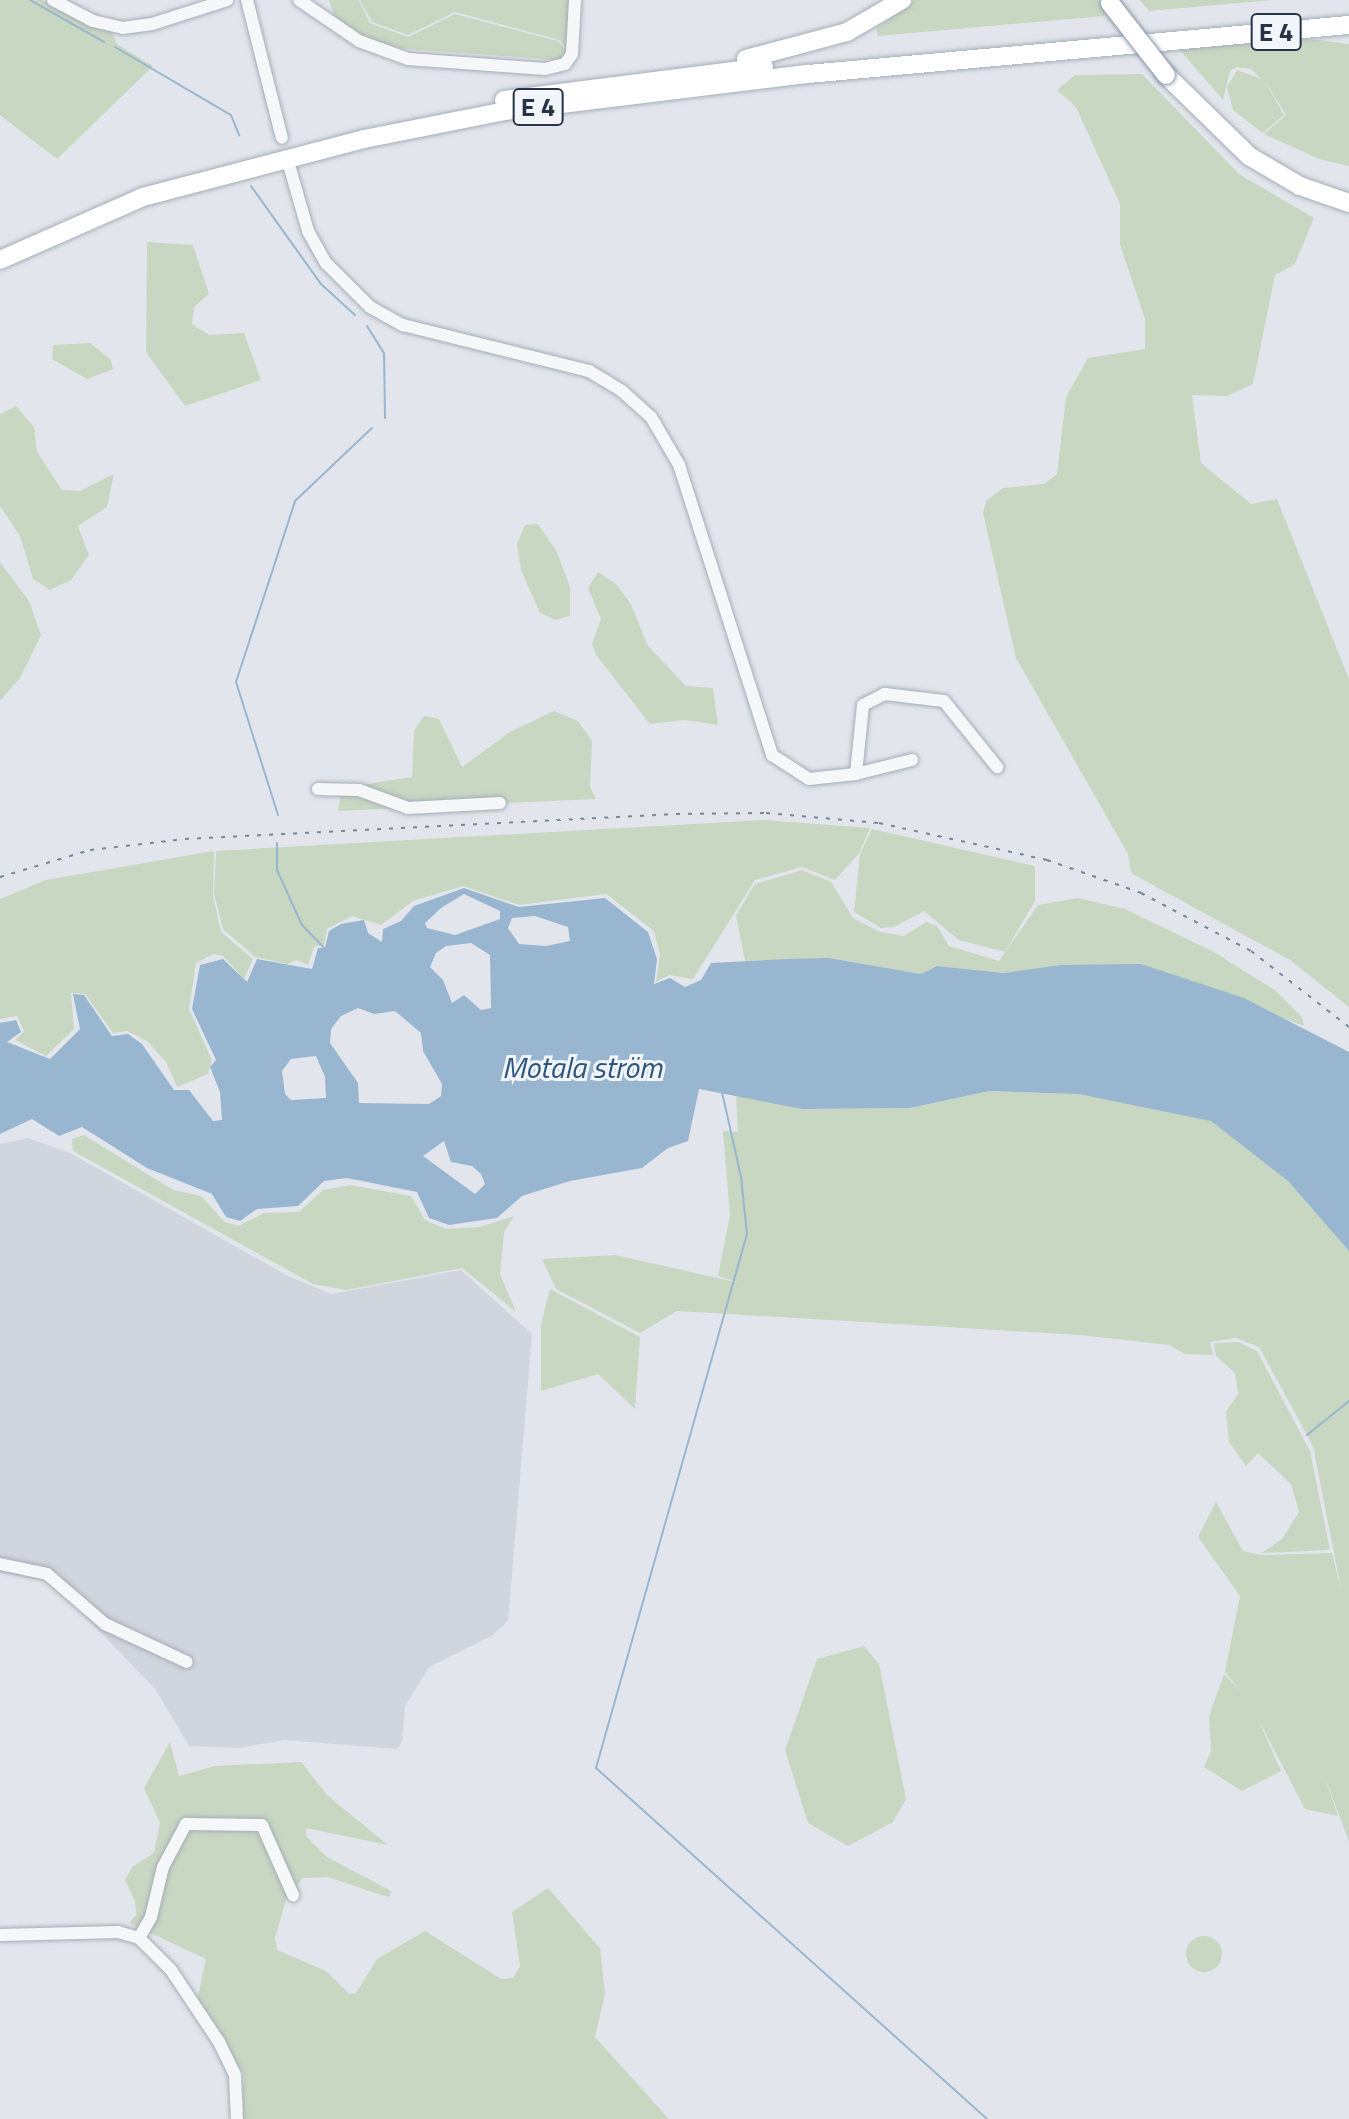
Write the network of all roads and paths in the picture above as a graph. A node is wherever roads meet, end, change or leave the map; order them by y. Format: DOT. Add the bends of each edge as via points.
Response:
graph roads {
  1 [pos="53,0"];
  2 [pos="227,0"];
  3 [pos="247,0"];
  4 [pos="299,0"];
  5 [pos="575,0"];
  6 [pos="902,0"];
  7 [pos="1112,1"];
  8 [pos="1349,13"];
  9 [pos="1349,25"];
  10 [pos="1261,33"];
  11 [pos="1349,37"];
  12 [pos="1170,73"];
  13 [pos="683,75"];
  14 [pos="282,138"];
  15 [pos="289,165"];
  16 [pos="1349,193"];
  17 [pos="1349,203"];
  18 [pos="0,246"];
  19 [pos="0,260"];
  20 [pos="912,760"];
  21 [pos="997,767"];
  22 [pos="856,774"];
  23 [pos="318,789"];
  24 [pos="500,803"];
  25 [pos="0,1564"];
  26 [pos="187,1662"];
  27 [pos="293,1895"];
  28 [pos="0,1935"];
  29 [pos="139,1938"];
  30 [pos="237,2119"];
  1 -- 2 [label="street" via="93,21 123,28"];
  3 -- 14 [label="street"];
  4 -- 5 [label="street" via="359,41 408,59 545,69 565,64 572,54"];
  6 -- 13 [label="highway" via="847,32"];
  7 -- 12 [label="highway"];
  8 -- 13 [label="highway, E 4"];
  9 -- 10 [label="highway, E 4"];
  10 -- 11 [label="highway"];
  10 -- 19 [label="highway, E 4" via="808,74 505,111 364,139 143,197"];
  12 -- 16 [label="highway" via="1254,148 1306,178"];
  12 -- 17 [label="highway" via="1214,128 1258,162 1300,186"];
  13 -- 18 [label="highway, E 4" via="486,103 237,158 139,187"];
  15 -- 22 [label="street" via="308,231 345,286 370,307 403,325 589,371 651,417 679,465 772,755 809,779"];
  20 -- 22 [label="street"];
  21 -- 22 [label="street" via="944,701 885,694 863,705"];
  23 -- 24 [label="street" via="359,790 408,808"];
  25 -- 26 [label="street" via="47,1574 105,1624"];
  27 -- 29 [label="street" via="262,1825 186,1820"];
  28 -- 29 [label="street" via="118,1932"];
  29 -- 30 [label="street" via="158,1954 219,2042 235,2075"];
}
